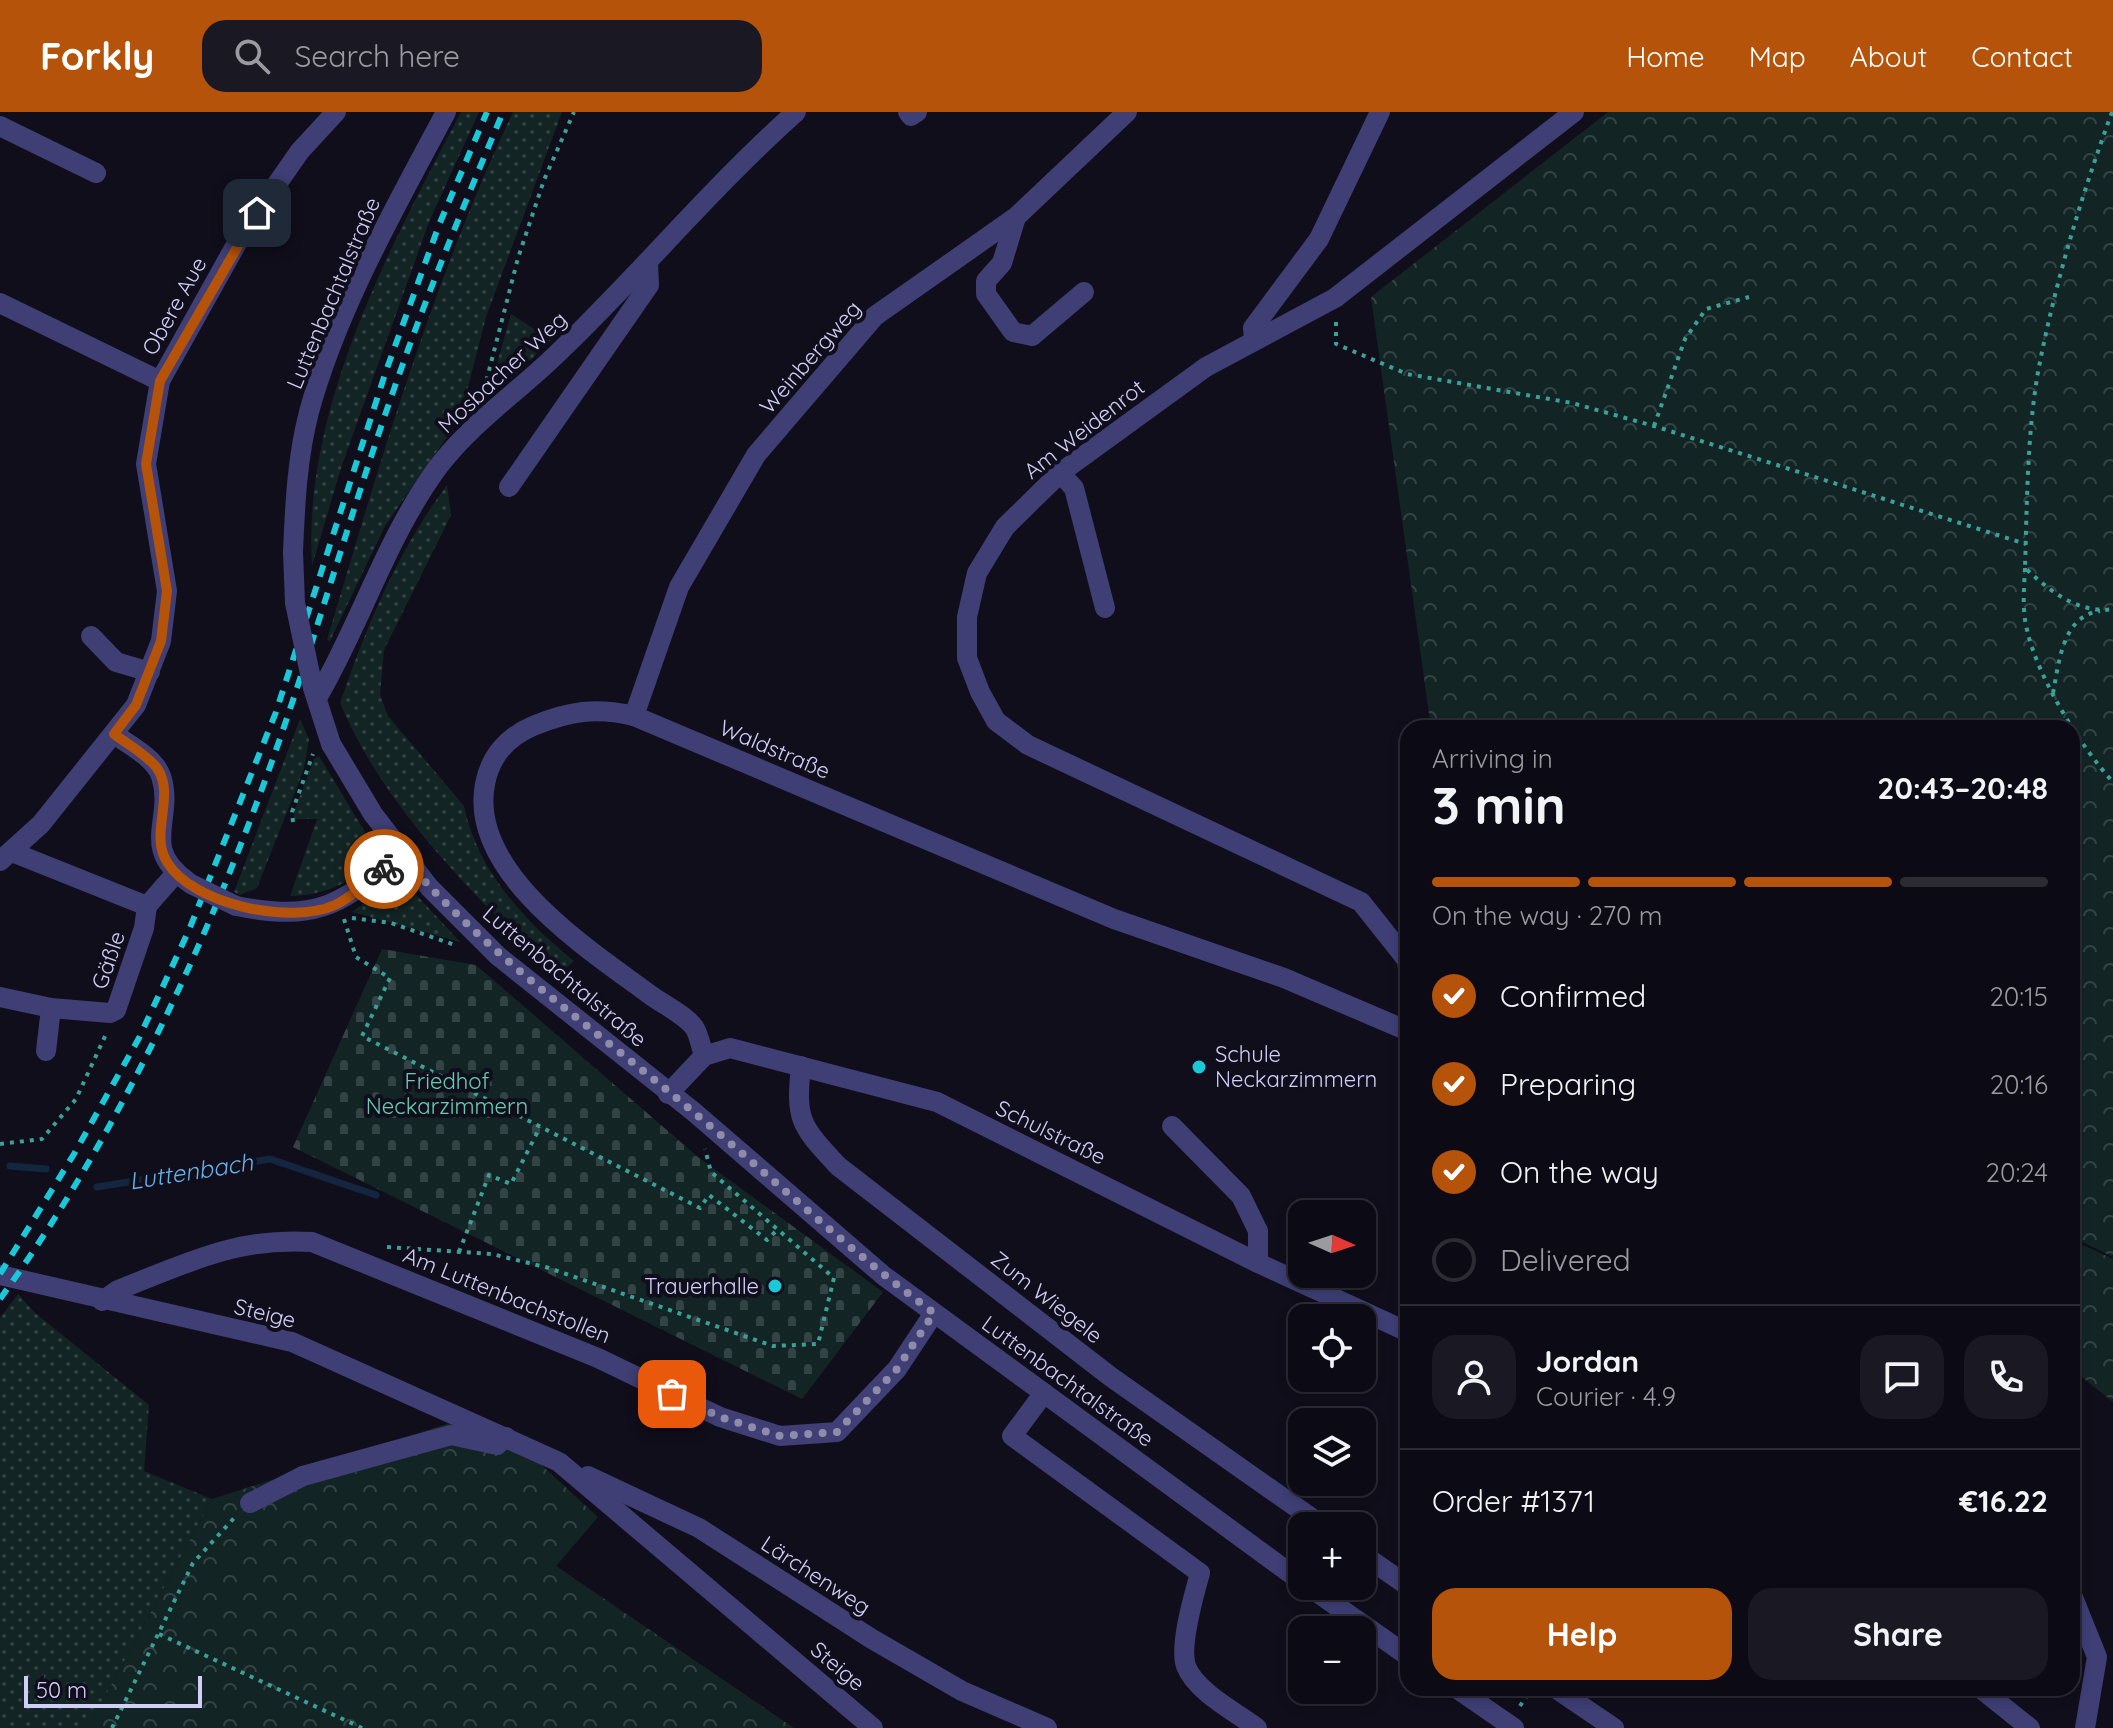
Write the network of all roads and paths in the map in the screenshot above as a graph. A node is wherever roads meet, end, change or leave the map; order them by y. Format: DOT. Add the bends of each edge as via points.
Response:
graph roads {
  1 [pos="336,112"];
  2 [pos="446,112"];
  3 [pos="574,112"];
  4 [pos="796,112"];
  5 [pos="908,112"];
  6 [pos="917,112"];
  7 [pos="1127,112"];
  8 [pos="1380,112"];
  9 [pos="1574,112"];
  10 [pos="2112,112"];
  11 [pos="0,126"];
  12 [pos="96,173"];
  13 [pos="1016,217"];
  14 [pos="648,263"];
  15 [pos="1084,292"];
  16 [pos="1749,297"];
  17 [pos="1335,298"];
  18 [pos="0,303"];
  19 [pos="1254,340"];
  20 [pos="160,381"];
  21 [pos="489,411"];
  22 [pos="1654,426"];
  23 [pos="1060,473"];
  24 [pos="509,487"];
  25 [pos="2026,544"];
  26 [pos="2025,568"];
  27 [pos="1105,608"];
  28 [pos="2113,609"];
  29 [pos="2106,610"];
  30 [pos="91,636"];
  31 [pos="150,672"];
  32 [pos="315,693"];
  33 [pos="2053,693"];
  34 [pos="634,716"];
  35 [pos="2070,720"];
  36 [pos="114,734"];
  37 [pos="2080,737"];
  38 [pos="331,744"];
  39 [pos="2113,782"];
  40 [pos="293,822"];
  41 [pos="6,856"];
  42 [pos="402,856"];
  43 [pos="183,879"];
  44 [pos="147,906"];
  45 [pos="476,934"];
  46 [pos="1400,951"];
  47 [pos="0,997"];
  48 [pos="51,1008"];
  49 [pos="110,1013"];
  50 [pos="1400,1022"];
  51 [pos="46,1051"];
  52 [pos="704,1056"];
  53 [pos="801,1066"];
  54 [pos="668,1094"];
  55 [pos="694,1112"];
  56 [pos="1172,1126"];
  57 [pos="540,1127"];
  58 [pos="0,1144"];
  59 [pos="777,1230"];
  60 [pos="386,1247"];
  61 [pos="459,1252"];
  62 [pos="1258,1263"];
  63 [pos="0,1275"];
  64 [pos="102,1301"];
  65 [pos="934,1313"];
  66 [pos="1400,1328"];
  67 [pos="1044,1393"];
  68 [pos="506,1437"];
  69 [pos="559,1462"];
  70 [pos="250,1503"];
  71 [pos="1303,1512"];
  72 [pos="1376,1564"];
  73 [pos="1288,1572"];
  74 [pos="1400,1580"];
  75 [pos="1328,1600"];
  76 [pos="2080,1610"];
  77 [pos="159,1634"];
  78 [pos="1400,1650"];
  79 [pos="2105,1658"];
  80 [pos="1468,1696"];
  81 [pos="1567,1696"];
  82 [pos="1990,1696"];
  83 [pos="112,1728"];
  84 [pos="362,1728"];
  85 [pos="873,1728"];
  86 [pos="1047,1728"];
  87 [pos="1257,1728"];
  88 [pos="1514,1728"];
  89 [pos="1614,1728"];
  90 [pos="2030,1728"];
  91 [pos="2085,1728"];
  1 -- 20 [label="street, Obere Aue" via="300,151 242,234"];
  2 -- 32 [label="street, Luttenbachtalstraße, bridge" via="393,211 309,412 296,483 293,552 295,603"];
  3 -- 21 [label="path" via="544,180 500,322 483,387"];
  4 -- 14 [label="street, Mosbacher Weg" via="758,145"];
  5 -- 6 [label="street"];
  7 -- 13 [label="street, Weinbergweg"];
  8 -- 19 [label="street" via="1319,239 1253,328"];
  9 -- 17 [label="street, Am Weidenrot"];
  10 -- 25 [label="path" via="2077,210 2042,358 2028,467"];
  11 -- 12 [label="street"];
  13 -- 15 [label="street" via="1002,263 986,281 986,294 1013,332 1032,336"];
  13 -- 34 [label="street, Weinbergweg" via="875,316 756,455 679,587"];
  14 -- 21 [label="street, Mosbacher Weg" via="559,353"];
  14 -- 24 [label="street, Mosbacher Weg" via="649,285"];
  16 -- 22 [label="path" via="1706,309 1685,339"];
  17 -- 19 [label="street, Am Weidenrot"];
  17 -- 22 [label="path" via="1336,344 1407,374 1572,403"];
  18 -- 20 [label="street, Obere Aue"];
  19 -- 23 [label="street, Am Weidenrot" via="1206,367"];
  20 -- 31 [label="street" via="146,464 167,591 161,641"];
  21 -- 32 [label="street, Mosbacher Weg" via="439,466 402,523"];
  22 -- 25 [label="path"];
  23 -- 27 [label="street" via="1074,488"];
  23 -- 46 [label="street, Am Weidenrot" via="1005,527 977,573 967,617 967,658 996,721 1028,745 1361,902"];
  25 -- 26 [label="path"];
  26 -- 29 [label="path" via="2068,602"];
  26 -- 33 [label="path" via="2027,633"];
  28 -- 29 [label="path"];
  29 -- 33 [label="path" via="2079,618 2063,645"];
  30 -- 31 [label="street" via="116,662"];
  31 -- 36 [label="street" via="136,705"];
  32 -- 38 [label="street, Luttenbachtalstraße"];
  33 -- 35 [label="path"];
  34 -- 50 [label="street, Waldstraße" via="1114,919"];
  34 -- 52 [label="street, Waldstraße" via="603,709 554,717 519,732 499,749 487,772 481,807 493,841 523,892 555,923 694,1027"];
  36 -- 41 [label="street" via="41,824"];
  36 -- 43 [label="street" via="156,766 161,777 159,845"];
  37 -- 39 [label="path"];
  38 -- 40 [label="path" via="314,751"];
  38 -- 42 [label="street, Luttenbachtalstraße"];
  41 -- 44 [label="street, Gäßle"];
  42 -- 43 [label="street, bridge" via="335,905 306,913 236,906"];
  42 -- 45 [label="street, Luttenbachtalstraße"];
  43 -- 44 [label="street, Gäßle"];
  44 -- 49 [label="street, Gäßle" via="116,1010"];
  45 -- 54 [label="street, Luttenbachtalstraße"];
  45 -- 57 [label="path" via="461,948 391,923 344,917 356,957 390,978 362,1036"];
  47 -- 48 [label="street, Gäßle"];
  48 -- 49 [label="street, Gäßle"];
  48 -- 51 [label="street"];
  49 -- 58 [label="path" via="111,1023 76,1099 42,1139"];
  52 -- 53 [label="street, Schulstraße" via="730,1048"];
  52 -- 54 [label="street"];
  53 -- 62 [label="street, Schulstraße" via="937,1102"];
  53 -- 71 [label="street, Zum Wiegele" via="799,1112 808,1134 838,1166 1111,1377"];
  54 -- 55 [label="street, Luttenbachtalstraße"];
  55 -- 59 [label="path" via="711,1172"];
  55 -- 65 [label="street, Luttenbachtalstraße"];
  56 -- 62 [label="street" via="1241,1196 1258,1231"];
  57 -- 59 [label="path" via="700,1208 709,1195 767,1240"];
  57 -- 61 [label="path" via="511,1184 489,1175"];
  59 -- 61 [label="path" via="834,1278 818,1344 773,1346 549,1268"];
  60 -- 61 [label="path"];
  62 -- 66 [label="street, Schulstraße"];
  63 -- 64 [label="street, Steige"];
  64 -- 65 [label="street, Am Luttenbachstollen" via="231,1246 312,1242 598,1358 720,1417 780,1436 837,1432 897,1369"];
  64 -- 68 [label="street, Steige" via="292,1342"];
  65 -- 67 [label="street, Luttenbachtalstraße"];
  67 -- 73 [label="street, Luttenbachtalstraße"];
  67 -- 87 [label="street" via="1012,1436 1200,1573 1189,1615 1185,1664 1196,1681"];
  68 -- 69 [label="street, Steige"];
  68 -- 70 [label="street, Steige" via="497,1445 451,1435 303,1476"];
  69 -- 85 [label="street, Steige"];
  69 -- 86 [label="street, Lärchenweg" via="699,1528 962,1691"];
  70 -- 77 [label="path" via="193,1563"];
  72 -- 74 [label="street"];
  75 -- 78 [label="street"];
  76 -- 79 [label="street"];
  77 -- 83 [label="path"];
  77 -- 84 [label="path"];
  79 -- 91 [label="street"];
  80 -- 88 [label="street"];
  81 -- 89 [label="street"];
  82 -- 90 [label="street"];
}
